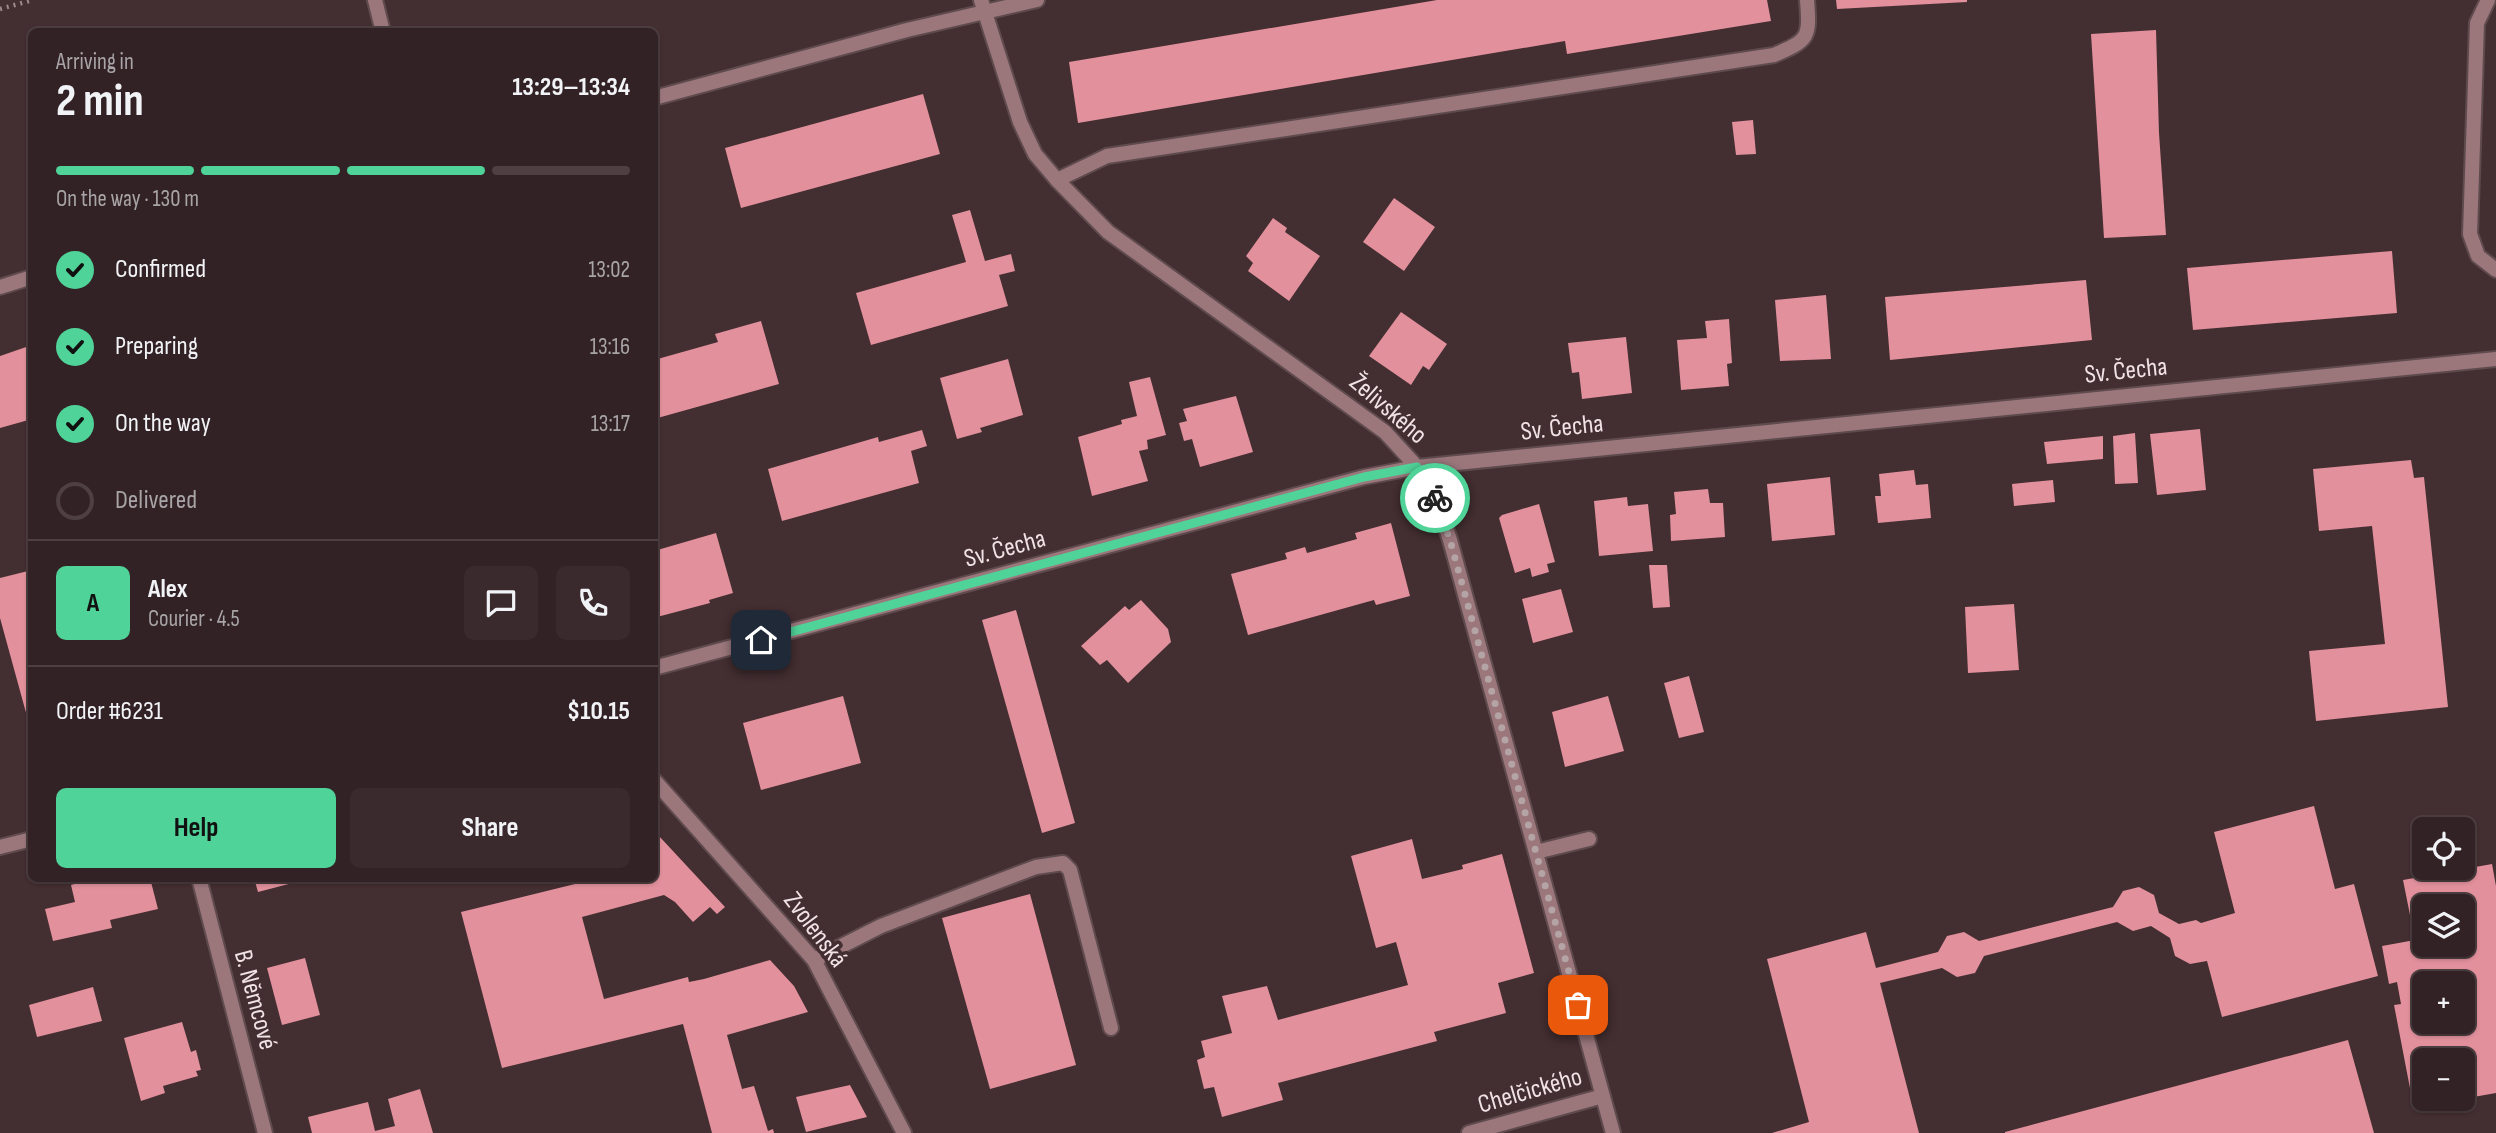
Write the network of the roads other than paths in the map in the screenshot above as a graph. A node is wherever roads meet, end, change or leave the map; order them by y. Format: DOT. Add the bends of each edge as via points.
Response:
graph roads {
  1 [pos="375,0"];
  2 [pos="1037,0"];
  3 [pos="1807,0"];
  4 [pos="2488,0"];
  5 [pos="982,5"];
  6 [pos="382,28"];
  7 [pos="658,97"];
  8 [pos="1057,180"];
  9 [pos="2496,270"];
  10 [pos="28,278"];
  11 [pos="0,287"];
  12 [pos="2496,359"];
  13 [pos="1417,467"];
  14 [pos="658,667"];
  15 [pos="658,784"];
  16 [pos="1589,839"];
  17 [pos="28,840"];
  18 [pos="0,847"];
  19 [pos="1536,852"];
  20 [pos="200,882"];
  21 [pos="814,960"];
  22 [pos="1111,1028"];
  23 [pos="1603,1096"];
  24 [pos="265,1133"];
  25 [pos="904,1133"];
  26 [pos="1469,1133"];
  27 [pos="1613,1133"];
  1 -- 6 [label="street"];
  2 -- 5 [label="street"];
  3 -- 8 [label="street" via="1809,29 1800,44 1774,55 1107,156"];
  4 -- 9 [label="street" via="2477,23 2470,234 2478,256"];
  5 -- 7 [label="street"];
  5 -- 8 [label="street, Želivského" via="1020,122 1035,154"];
  8 -- 13 [label="street, Želivského" via="1108,232 1342,399 1385,432"];
  10 -- 11 [label="street"];
  12 -- 13 [label="street, Sv. Čecha"];
  13 -- 14 [label="street, Sv. Čecha" via="1364,477"];
  13 -- 19 [label="street, Želivského" via="1436,499 1450,540"];
  15 -- 21 [label="street, Zvolenská"];
  16 -- 19 [label="street"];
  17 -- 18 [label="street"];
  19 -- 23 [label="street, Želivského"];
  20 -- 24 [label="street, B. Němcové"];
  21 -- 22 [label="street" via="894,921 1036,867 1063,863 1070,870"];
  21 -- 25 [label="street, Zvolenská"];
  23 -- 26 [label="street, Chelčického"];
  23 -- 27 [label="street, Želivského"];
}
